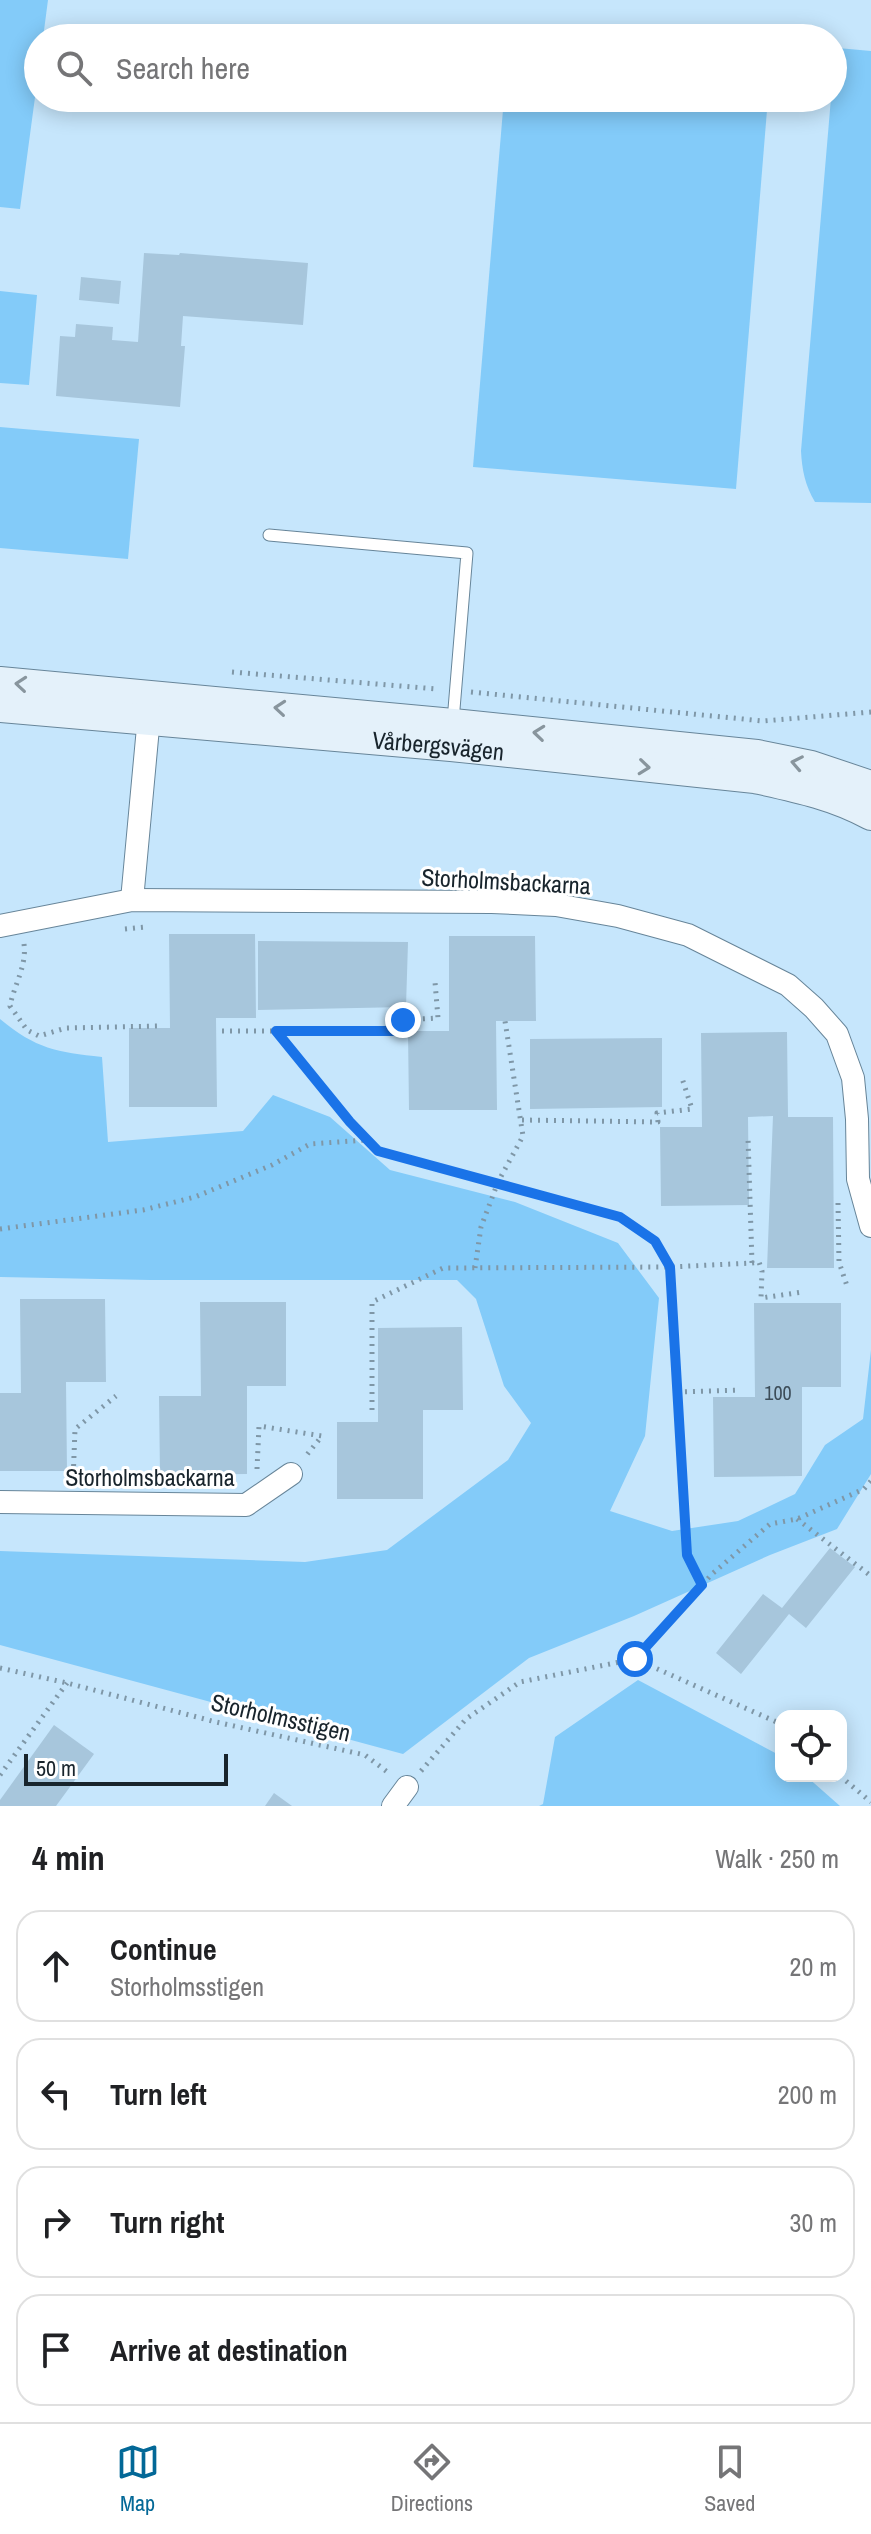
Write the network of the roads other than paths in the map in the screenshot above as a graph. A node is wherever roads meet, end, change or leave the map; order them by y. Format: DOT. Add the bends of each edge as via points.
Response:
graph roads {
  1 [pos="269,535"];
  2 [pos="0,682"];
  3 [pos="0,707"];
  4 [pos="150,708"];
  5 [pos="452,735"];
  6 [pos="871,786"];
  7 [pos="871,815"];
  8 [pos="132,900"];
  9 [pos="0,926"];
  10 [pos="871,1226"];
  11 [pos="291,1474"];
  12 [pos="0,1502"];
  13 [pos="407,1787"];
  14 [pos="393,1806"];
  1 -- 5 [label="lane" via="467,553"];
  4 -- 2 [label="street, Vårbergsvägen, one-way"];
  3 -- 4 [label="street, Vårbergsvägen"];
  4 -- 5 [label="street, Vårbergsvägen"];
  4 -- 8 [label="street"];
  6 -- 5 [label="street, Vårbergsvägen, one-way" via="757,755"];
  5 -- 7 [label="street, Vårbergsvägen, one-way" via="755,778 804,789"];
  8 -- 9 [label="street, Storholmsbackarna"];
  8 -- 10 [label="street, Storholmsbackarna" via="556,905 688,935 788,985 837,1034 853,1078 858,1179"];
  11 -- 12 [label="street, Storholmsbackarna" via="246,1505"];
  13 -- 14 [label="street"];
}
